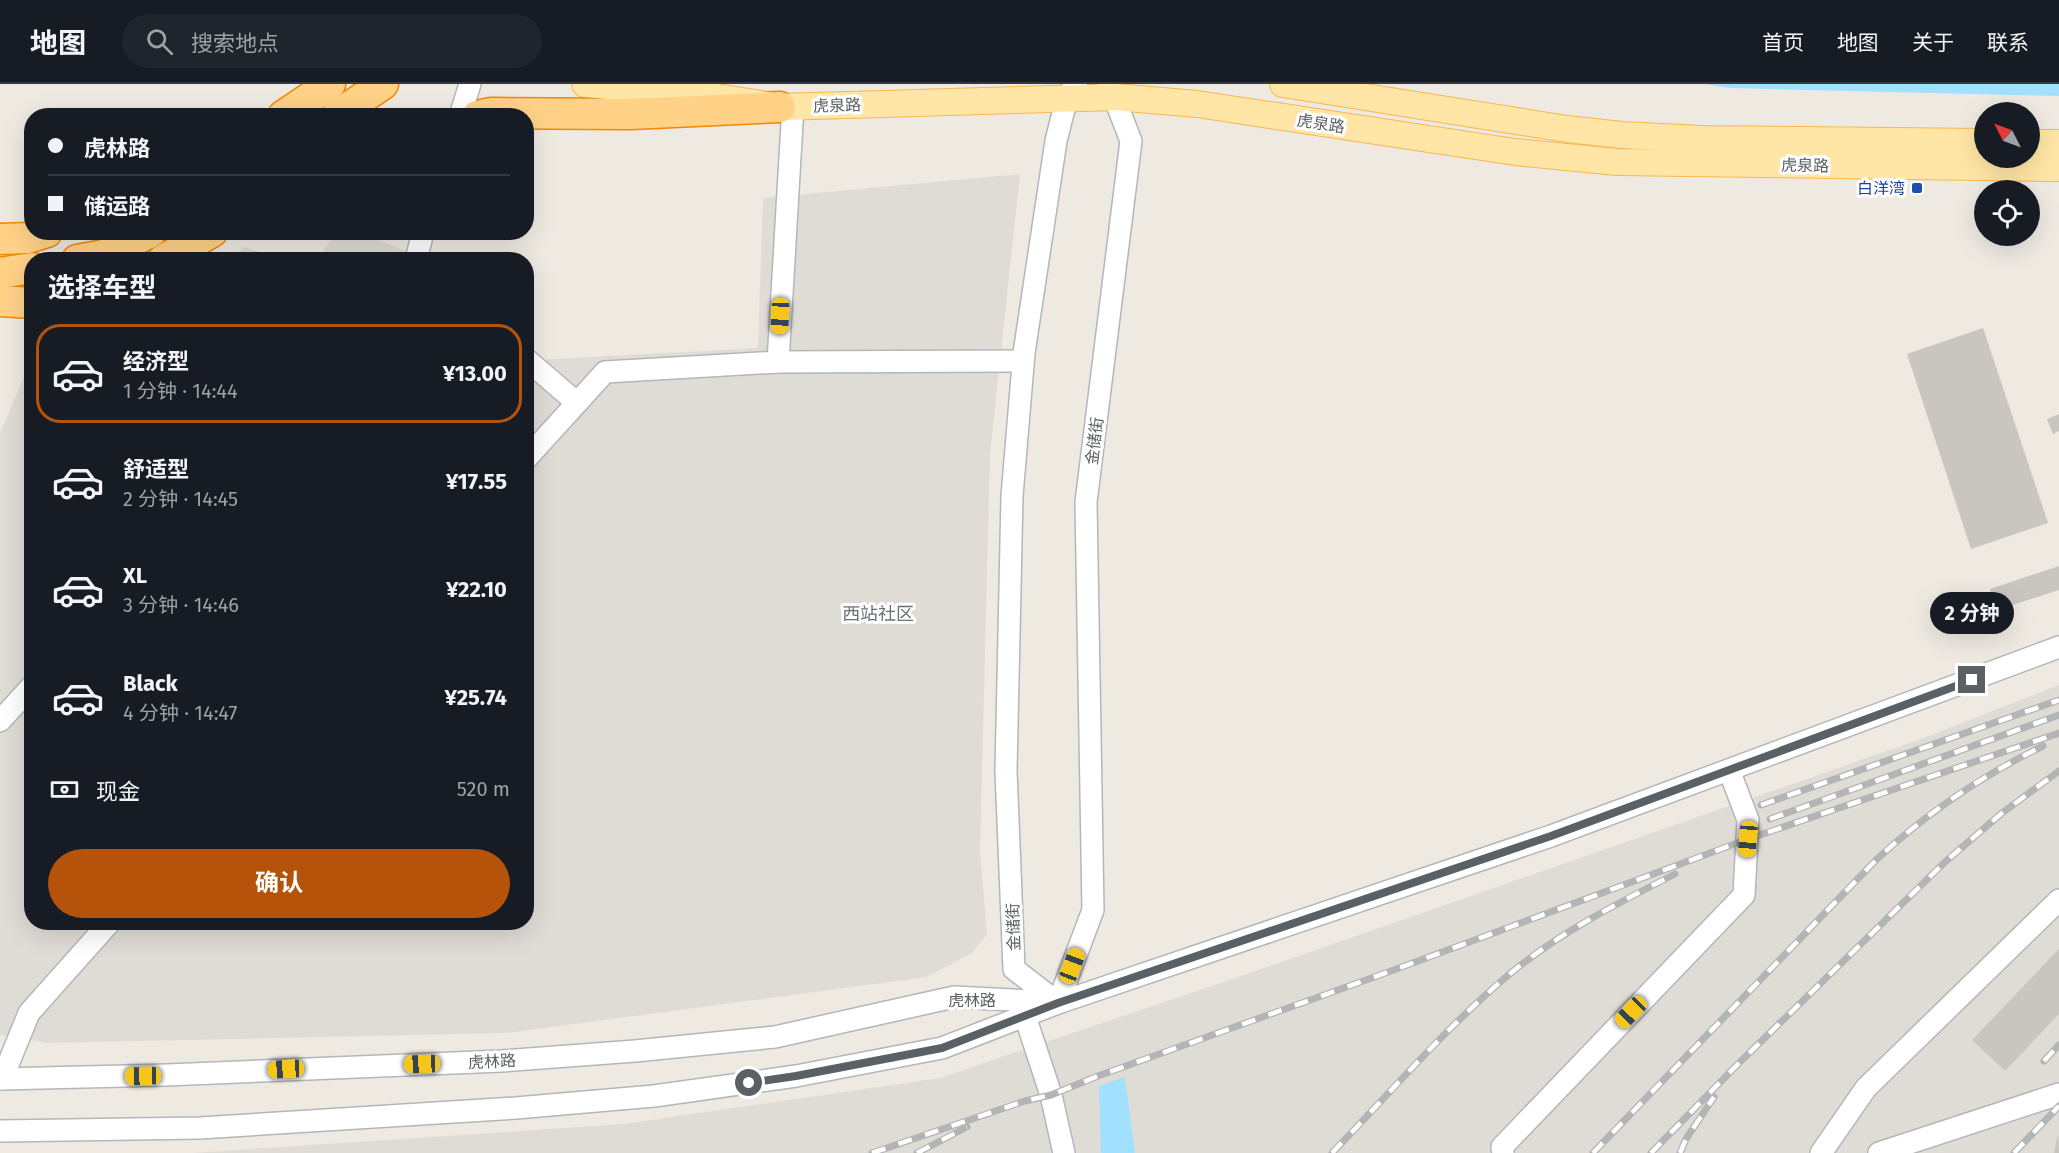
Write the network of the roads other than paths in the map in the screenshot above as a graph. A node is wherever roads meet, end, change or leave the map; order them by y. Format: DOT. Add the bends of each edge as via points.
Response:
graph roads {
  1 [pos="330,84"];
  2 [pos="383,84"];
  3 [pos="470,84"];
  4 [pos="585,84"];
  5 [pos="1283,84"];
  6 [pos="1071,91"];
  7 [pos="1113,91"];
  8 [pos="786,106"];
  9 [pos="295,108"];
  10 [pos="348,108"];
  11 [pos="462,108"];
  12 [pos="534,113"];
  13 [pos="1974,142"];
  14 [pos="2040,142"];
  15 [pos="2059,143"];
  16 [pos="2059,168"];
  17 [pos="24,238"];
  18 [pos="0,239"];
  19 [pos="135,240"];
  20 [pos="198,240"];
  21 [pos="110,252"];
  22 [pos="177,252"];
  23 [pos="24,269"];
  24 [pos="0,273"];
  25 [pos="0,301"];
  26 [pos="24,302"];
  27 [pos="1023,361"];
  28 [pos="778,362"];
  29 [pos="534,366"];
  30 [pos="577,403"];
  31 [pos="534,450"];
  32 [pos="2059,647"];
  33 [pos="24,695"];
  34 [pos="0,721"];
  35 [pos="1729,770"];
  36 [pos="2059,900"];
  37 [pos="103,930"];
  38 [pos="1058,1003"];
  39 [pos="1025,1016"];
  40 [pos="1,1078"];
  41 [pos="2059,1094"];
  42 [pos="0,1131"];
  43 [pos="1064,1153"];
  44 [pos="1503,1153"];
  45 [pos="1821,1153"];
  46 [pos="1879,1153"];
  1 -- 9 [label="highway"];
  2 -- 10 [label="highway"];
  3 -- 11 [label="street"];
  4 -- 8 [label="main road, 虎泉路"];
  5 -- 13 [label="main road, 虎泉路" via="1622,135"];
  6 -- 7 [label="main road, 虎泉路"];
  6 -- 8 [label="main road, 虎泉路"];
  6 -- 27 [label="street, 金储街" via="1056,141"];
  7 -- 16 [label="main road, 虎泉路" via="1515,152 1617,162"];
  7 -- 38 [label="street, 金储街" via="1131,141 1086,502 1093,910"];
  8 -- 12 [label="highway" via="631,114"];
  8 -- 28 [label="street"];
  14 -- 15 [label="main road"];
  17 -- 18 [label="highway"];
  19 -- 21 [label="highway"];
  20 -- 22 [label="highway"];
  23 -- 24 [label="highway"];
  25 -- 26 [label="highway"];
  27 -- 28 [label="street"];
  27 -- 38 [label="street, 金储街" via="1012,496 1006,771 1014,969"];
  28 -- 30 [label="street" via="605,372"];
  29 -- 30 [label="street"];
  30 -- 31 [label="street"];
  32 -- 35 [label="street"];
  33 -- 34 [label="street"];
  35 -- 38 [label="street" via="1551,836"];
  35 -- 44 [label="street" via="1748,820 1744,895 1502,1147"];
  36 -- 45 [label="street" via="1866,1088"];
  37 -- 40 [label="street" via="29,1013"];
  38 -- 39 [label="street, 虎林路"];
  38 -- 40 [label="street, 虎林路" via="954,997 775,1037 535,1059"];
  39 -- 42 [label="street, 虎林路" via="942,1048 796,1076 654,1096 200,1128"];
  39 -- 43 [label="street" via="1052,1095"];
  41 -- 46 [label="street"];
}
